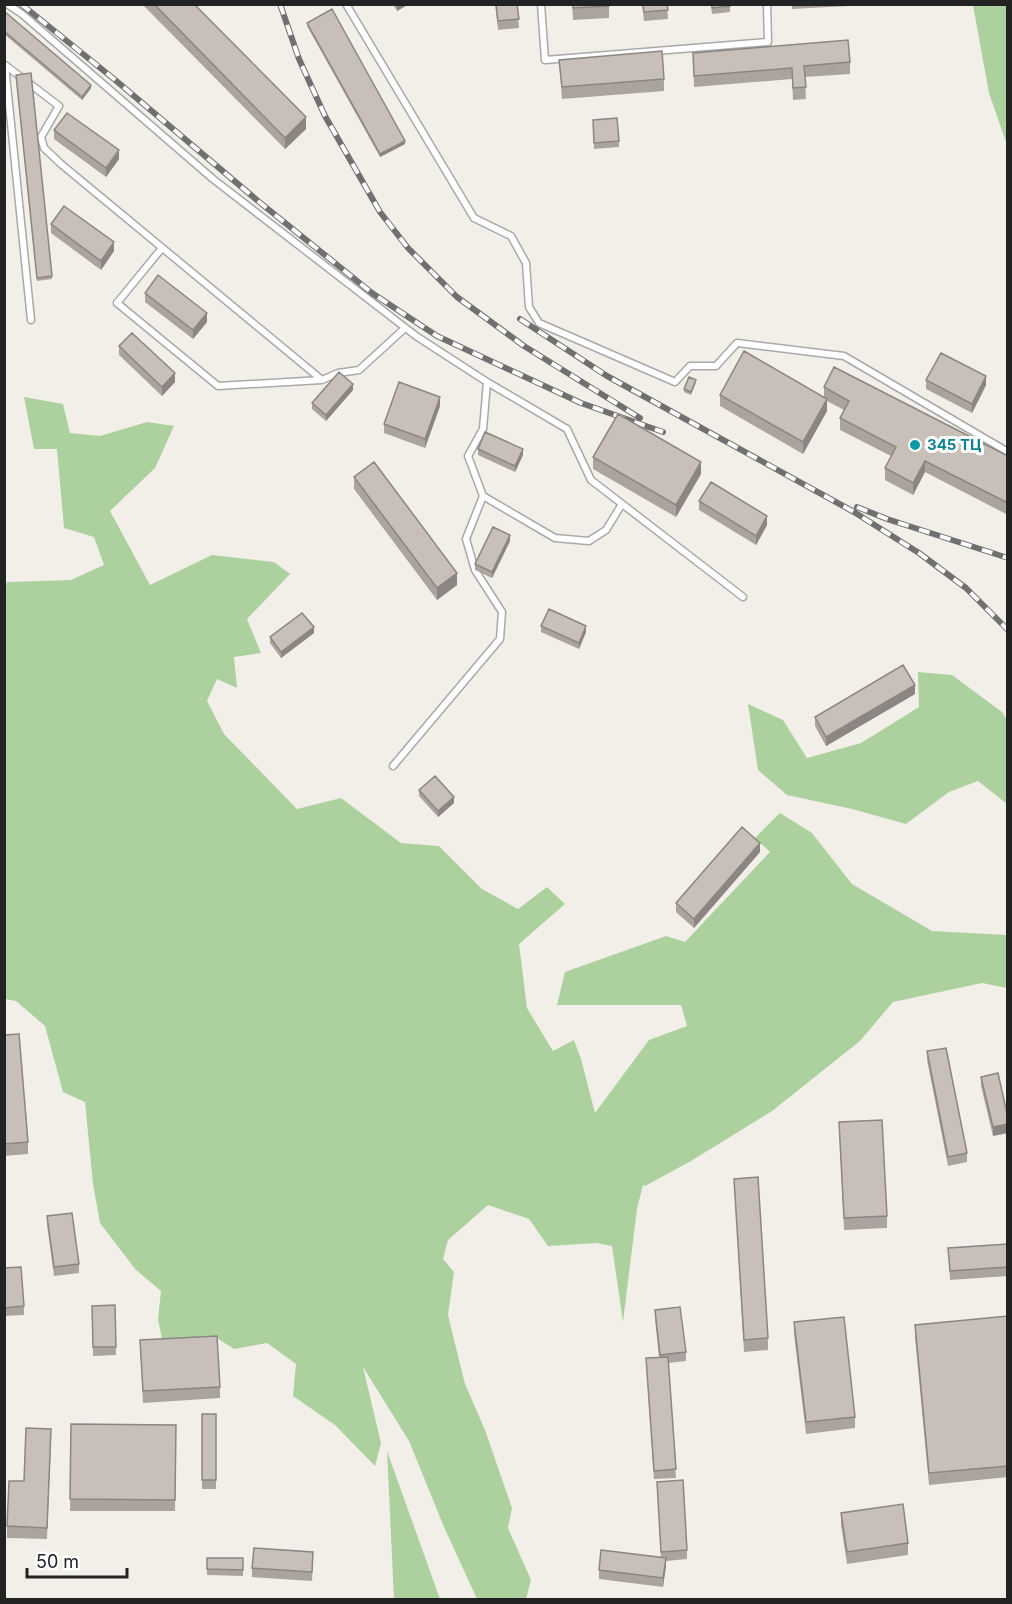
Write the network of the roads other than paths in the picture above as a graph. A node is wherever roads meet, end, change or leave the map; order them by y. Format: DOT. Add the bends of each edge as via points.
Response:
graph roads {
  1 [pos="7,4"];
  2 [pos="346,4"];
  3 [pos="542,4"];
  4 [pos="767,4"];
  5 [pos="5,65"];
  6 [pos="162,248"];
  7 [pos="32,320"];
  8 [pos="405,328"];
  9 [pos="322,380"];
  10 [pos="488,382"];
  11 [pos="1008,452"];
  12 [pos="483,496"];
  13 [pos="622,504"];
  14 [pos="743,597"];
  15 [pos="393,766"];
  1 -- 8 [label="lane" via="213,179"];
  2 -- 11 [label="lane" via="474,218 511,236 526,263 529,307 539,323 675,382 690,366 716,366 737,343 844,356"];
  3 -- 4 [label="lane" via="545,60 768,42"];
  5 -- 6 [label="lane" via="58,106 41,137 44,147"];
  5 -- 7 [label="lane"];
  6 -- 9 [label="lane"];
  6 -- 9 [label="lane" via="117,303 218,386"];
  8 -- 9 [label="lane" via="359,370"];
  8 -- 10 [label="lane"];
  10 -- 12 [label="lane" via="483,429 468,456"];
  10 -- 13 [label="lane" via="567,429 591,480"];
  12 -- 13 [label="lane" via="555,538 589,542 606,530"];
  12 -- 15 [label="lane" via="466,539 475,570 502,612 500,639"];
  13 -- 14 [label="lane"];
}
